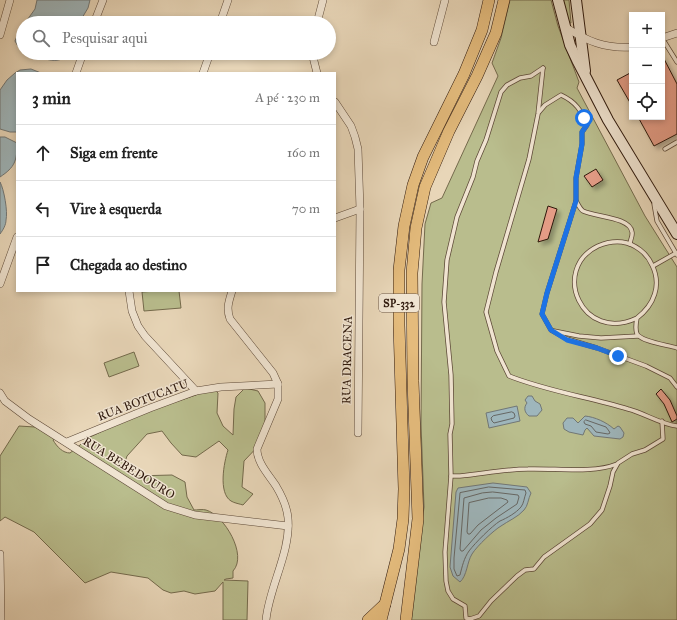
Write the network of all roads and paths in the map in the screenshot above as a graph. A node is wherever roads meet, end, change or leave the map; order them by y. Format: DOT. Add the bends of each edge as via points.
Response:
graph roads {
  1 [pos="10,0"];
  2 [pos="103,0"];
  3 [pos="228,0"];
  4 [pos="323,0"];
  5 [pos="445,0"];
  6 [pos="490,0"];
  7 [pos="504,0"];
  8 [pos="558,0"];
  9 [pos="576,0"];
  10 [pos="97,16"];
  11 [pos="222,16"];
  12 [pos="319,16"];
  13 [pos="565,27"];
  14 [pos="677,33"];
  15 [pos="0,35"];
  16 [pos="581,37"];
  17 [pos="665,37"];
  18 [pos="434,42"];
  19 [pos="665,43"];
  20 [pos="629,47"];
  21 [pos="81,60"];
  22 [pos="207,60"];
  23 [pos="314,60"];
  24 [pos="677,62"];
  25 [pos="76,72"];
  26 [pos="202,72"];
  27 [pos="317,72"];
  28 [pos="585,75"];
  29 [pos="336,104"];
  30 [pos="538,114"];
  31 [pos="677,142"];
  32 [pos="665,149"];
  33 [pos="653,195"];
  34 [pos="576,201"];
  35 [pos="360,209"];
  36 [pos="336,218"];
  37 [pos="677,234"];
  38 [pos="16,240"];
  39 [pos="630,244"];
  40 [pos="676,254"];
  41 [pos="653,266"];
  42 [pos="0,284"];
  43 [pos="129,292"];
  44 [pos="232,292"];
  45 [pos="637,318"];
  46 [pos="551,330"];
  47 [pos="638,336"];
  48 [pos="677,348"];
  49 [pos="278,384"];
  50 [pos="677,387"];
  51 [pos="196,391"];
  52 [pos="0,393"];
  53 [pos="662,421"];
  54 [pos="677,426"];
  55 [pos="358,433"];
  56 [pos="67,442"];
  57 [pos="618,463"];
  58 [pos="451,476"];
  59 [pos="288,526"];
  60 [pos="0,554"];
  61 [pos="385,604"];
  62 [pos="1,620"];
  63 [pos="266,620"];
  64 [pos="368,620"];
  65 [pos="381,620"];
  66 [pos="406,620"];
  1 -- 15 [label="street"];
  2 -- 10 [label="street"];
  3 -- 11 [label="street"];
  4 -- 12 [label="street"];
  5 -- 18 [label="street"];
  6 -- 61 [label="main road, SP-332" via="482,30 464,74 423,157 404,226 399,270 398,325 403,519"];
  7 -- 66 [label="main road, SP-332" via="496,33 425,187 416,228 412,273 418,519"];
  8 -- 13 [label="main road"];
  9 -- 16 [label="main road"];
  13 -- 16 [label="street"];
  13 -- 28 [label="main road" via="570,45"];
  14 -- 17 [label="street"];
  16 -- 20 [label="street" via="604,46"];
  16 -- 28 [label="main road"];
  19 -- 24 [label="lane"];
  21 -- 25 [label="street"];
  22 -- 26 [label="street"];
  23 -- 27 [label="street"];
  28 -- 33 [label="main road" via="608,120"];
  29 -- 35 [label="street, RUA DRACENA" via="351,126 358,149"];
  30 -- 34 [label="lane" via="545,105 561,95 574,102 584,118 587,125 582,132"];
  30 -- 53 [label="lane" via="529,159 486,312 497,351 509,376 528,384 628,408"];
  30 -- 58 [label="lane" via="543,68 531,76 507,85 501,92 458,217 447,260 444,302 451,375"];
  31 -- 32 [label="lane"];
  33 -- 37 [label="main road"];
  33 -- 40 [label="lane" via="657,221"];
  34 -- 39 [label="lane" via="582,210 622,221 632,229"];
  34 -- 46 [label="lane" via="543,308 542,314"];
  35 -- 36 [label="street"];
  35 -- 55 [label="street, RUA DRACENA"];
  38 -- 42 [label="street"];
  39 -- 41 [label="lane" via="645,254"];
  39 -- 45 [label="lane" via="611,242 594,248 577,267 574,284 578,301 596,319 612,324 625,323"];
  40 -- 41 [label="lane"];
  41 -- 45 [label="lane" via="657,279 655,297 645,312"];
  43 -- 51 [label="street" via="132,311 138,326"];
  44 -- 49 [label="street" via="227,305 230,319 273,372"];
  45 -- 47 [label="lane"];
  46 -- 47 [label="lane" via="601,338"];
  46 -- 50 [label="lane" via="567,340 646,366 670,378"];
  47 -- 48 [label="lane" via="644,340"];
  49 -- 51 [label="street, RUA BOTUCATU"];
  49 -- 59 [label="street" via="278,399 257,454 284,501"];
  51 -- 56 [label="street, RUA BOTUCATU"];
  52 -- 56 [label="street, RUA BEBEDOURO" via="5,401 29,419"];
  53 -- 54 [label="lane"];
  53 -- 57 [label="lane" via="663,439"];
  56 -- 59 [label="street, RUA BEBEDOURO" via="166,506 195,515"];
  57 -- 58 [label="lane" via="601,469 527,469"];
  57 -- 58 [label="lane" via="602,510 590,524 544,557 534,569 525,570 517,576 479,616 470,619 466,618 465,606 453,599 446,582 445,552"];
  59 -- 63 [label="street" via="286,547"];
  60 -- 62 [label="street"];
  61 -- 64 [label="main road"];
  61 -- 65 [label="main road, SP-332"];
}
